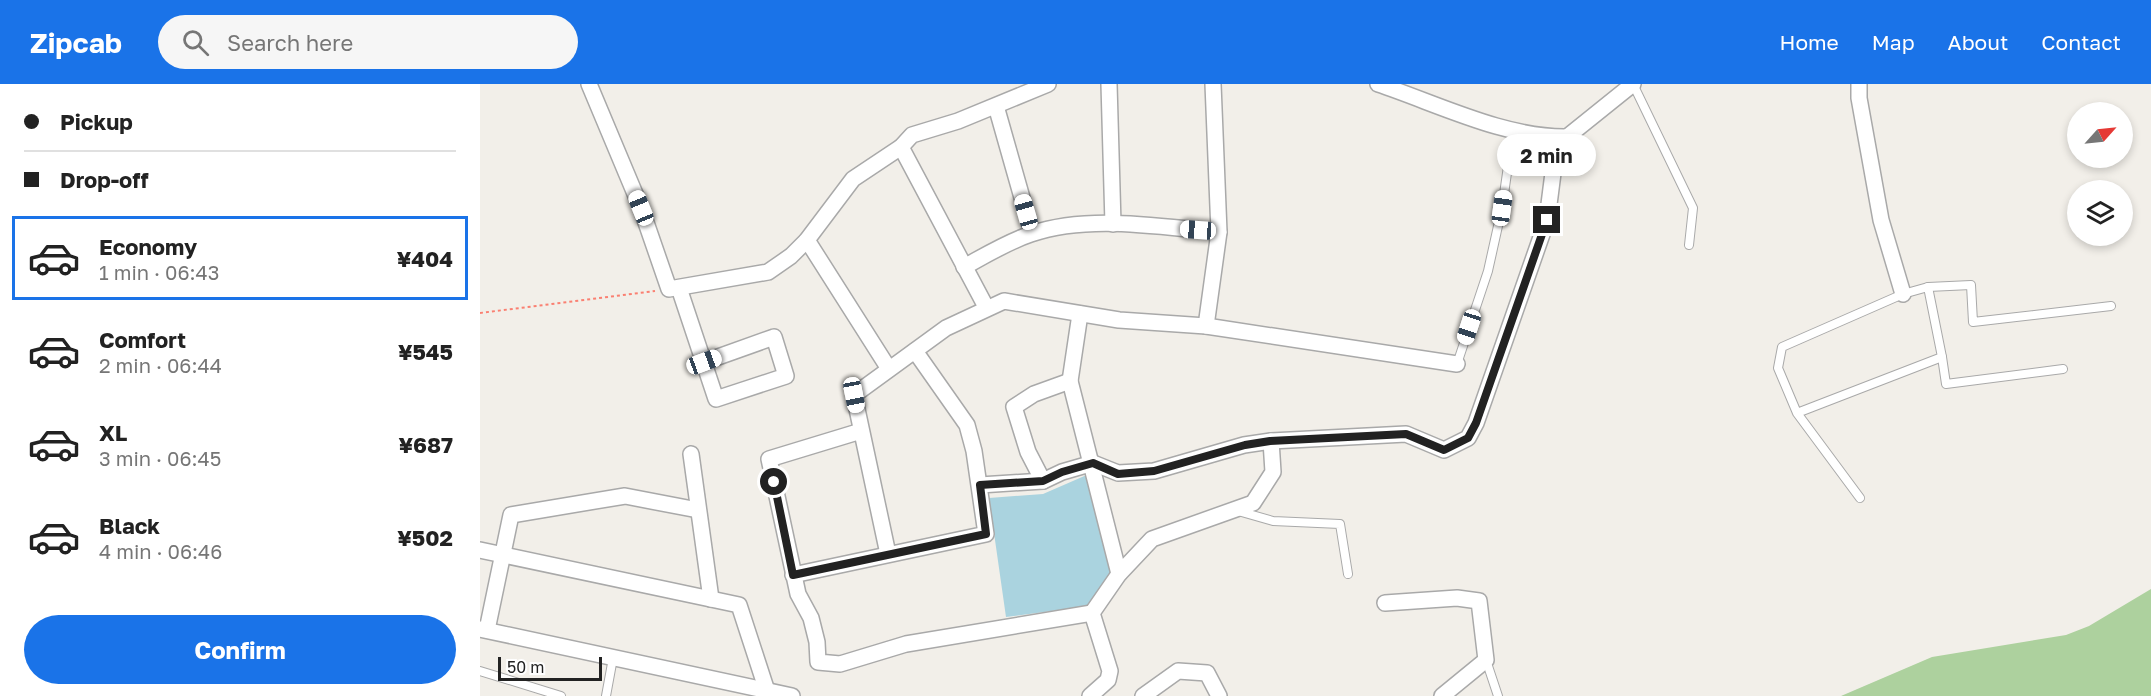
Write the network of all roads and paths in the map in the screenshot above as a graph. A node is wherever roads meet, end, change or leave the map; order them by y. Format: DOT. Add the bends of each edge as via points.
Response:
graph roads {
  1 [pos="590,84"];
  2 [pos="1048,84"];
  3 [pos="1108,84"];
  4 [pos="1213,84"];
  5 [pos="1378,84"];
  6 [pos="1633,84"];
  7 [pos="1859,84"];
  8 [pos="1402,88"];
  9 [pos="996,106"];
  10 [pos="1513,131"];
  11 [pos="1567,136"];
  12 [pos="901,147"];
  13 [pos="1113,224"];
  14 [pos="1219,231"];
  15 [pos="1032,233"];
  16 [pos="807,240"];
  17 [pos="1689,245"];
  18 [pos="964,267"];
  19 [pos="1928,287"];
  20 [pos="674,288"];
  21 [pos="1903,294"];
  22 [pos="2111,306"];
  23 [pos="986,307"];
  24 [pos="480,313"];
  25 [pos="1080,314"];
  26 [pos="1206,326"];
  27 [pos="915,351"];
  28 [pos="1942,357"];
  29 [pos="704,362"];
  30 [pos="1457,364"];
  31 [pos="889,369"];
  32 [pos="2063,369"];
  33 [pos="1070,381"];
  34 [pos="1797,413"];
  35 [pos="861,431"];
  36 [pos="1270,441"];
  37 [pos="691,454"];
  38 [pos="1093,463"];
  39 [pos="1043,481"];
  40 [pos="980,485"];
  41 [pos="1860,498"];
  42 [pos="698,510"];
  43 [pos="1237,511"];
  44 [pos="480,550"];
  45 [pos="888,554"];
  46 [pos="502,555"];
  47 [pos="1119,574"];
  48 [pos="1348,574"];
  49 [pos="793,575"];
  50 [pos="711,599"];
  51 [pos="1385,603"];
  52 [pos="1092,613"];
  53 [pos="483,630"];
  54 [pos="613,658"];
  55 [pos="1486,660"];
  56 [pos="480,671"];
  57 [pos="767,691"];
  58 [pos="561,696"];
  59 [pos="606,696"];
  60 [pos="792,696"];
  61 [pos="1090,696"];
  62 [pos="1143,696"];
  63 [pos="1219,696"];
  64 [pos="1442,696"];
  65 [pos="1498,696"];
  1 -- 20 [label="street"];
  2 -- 9 [label="street"];
  3 -- 13 [label="street"];
  4 -- 14 [label="street"];
  5 -- 8 [label="street"];
  6 -- 11 [label="street"];
  6 -- 17 [label="lane" via="1693,208"];
  7 -- 21 [label="street" via="1881,220"];
  8 -- 10 [label="street"];
  9 -- 12 [label="street" via="958,122 922,130"];
  9 -- 15 [label="street"];
  10 -- 11 [label="street" via="1541,137"];
  10 -- 30 [label="lane" via="1488,271"];
  11 -- 36 [label="street" via="1553,173 1547,220 1504,349 1468,438 1444,450 1406,434"];
  12 -- 16 [label="street" via="853,179"];
  12 -- 18 [label="street"];
  13 -- 14 [label="street"];
  13 -- 15 [label="street" via="1061,226"];
  14 -- 26 [label="street"];
  15 -- 18 [label="street"];
  16 -- 20 [label="street" via="768,272"];
  16 -- 31 [label="street"];
  18 -- 23 [label="street"];
  19 -- 21 [label="lane"];
  19 -- 22 [label="lane" via="1971,285 1973,322"];
  19 -- 28 [label="lane"];
  20 -- 24 [label="path"];
  20 -- 29 [label="street"];
  21 -- 34 [label="lane" via="1782,347 1778,368"];
  23 -- 25 [label="street" via="1004,301"];
  23 -- 27 [label="street" via="946,328"];
  25 -- 26 [label="street"];
  25 -- 33 [label="street"];
  26 -- 30 [label="street"];
  27 -- 31 [label="street"];
  27 -- 40 [label="street" via="967,425"];
  28 -- 32 [label="lane" via="1946,384"];
  28 -- 34 [label="lane"];
  29 -- 29 [label="street" via="716,399 786,376 774,337"];
  31 -- 35 [label="street" via="854,395"];
  33 -- 38 [label="street"];
  33 -- 39 [label="street" via="1034,394 1014,407"];
  34 -- 41 [label="lane"];
  35 -- 45 [label="street"];
  35 -- 49 [label="street" via="769,459"];
  36 -- 38 [label="street" via="1130,475"];
  36 -- 43 [label="street" via="1273,472 1253,503"];
  37 -- 42 [label="street"];
  38 -- 39 [label="street"];
  38 -- 47 [label="street"];
  39 -- 40 [label="street"];
  40 -- 45 [label="street" via="986,534"];
  42 -- 46 [label="street" via="625,496 511,515"];
  42 -- 50 [label="street"];
  43 -- 47 [label="street" via="1152,539"];
  43 -- 48 [label="lane" via="1273,521 1340,524"];
  44 -- 46 [label="street"];
  45 -- 49 [label="street"];
  46 -- 50 [label="street"];
  46 -- 53 [label="street"];
  47 -- 52 [label="street"];
  49 -- 52 [label="street" via="818,642 818,662 840,664 906,644"];
  50 -- 57 [label="street" via="739,605"];
  51 -- 55 [label="street" via="1457,598 1479,601"];
  52 -- 61 [label="street" via="1110,671 1108,680"];
  53 -- 54 [label="street"];
  54 -- 57 [label="street"];
  54 -- 59 [label="lane"];
  55 -- 64 [label="street"];
  55 -- 65 [label="lane"];
  56 -- 58 [label="lane"];
  57 -- 60 [label="street"];
  62 -- 63 [label="street" via="1178,671 1207,673"];
}
